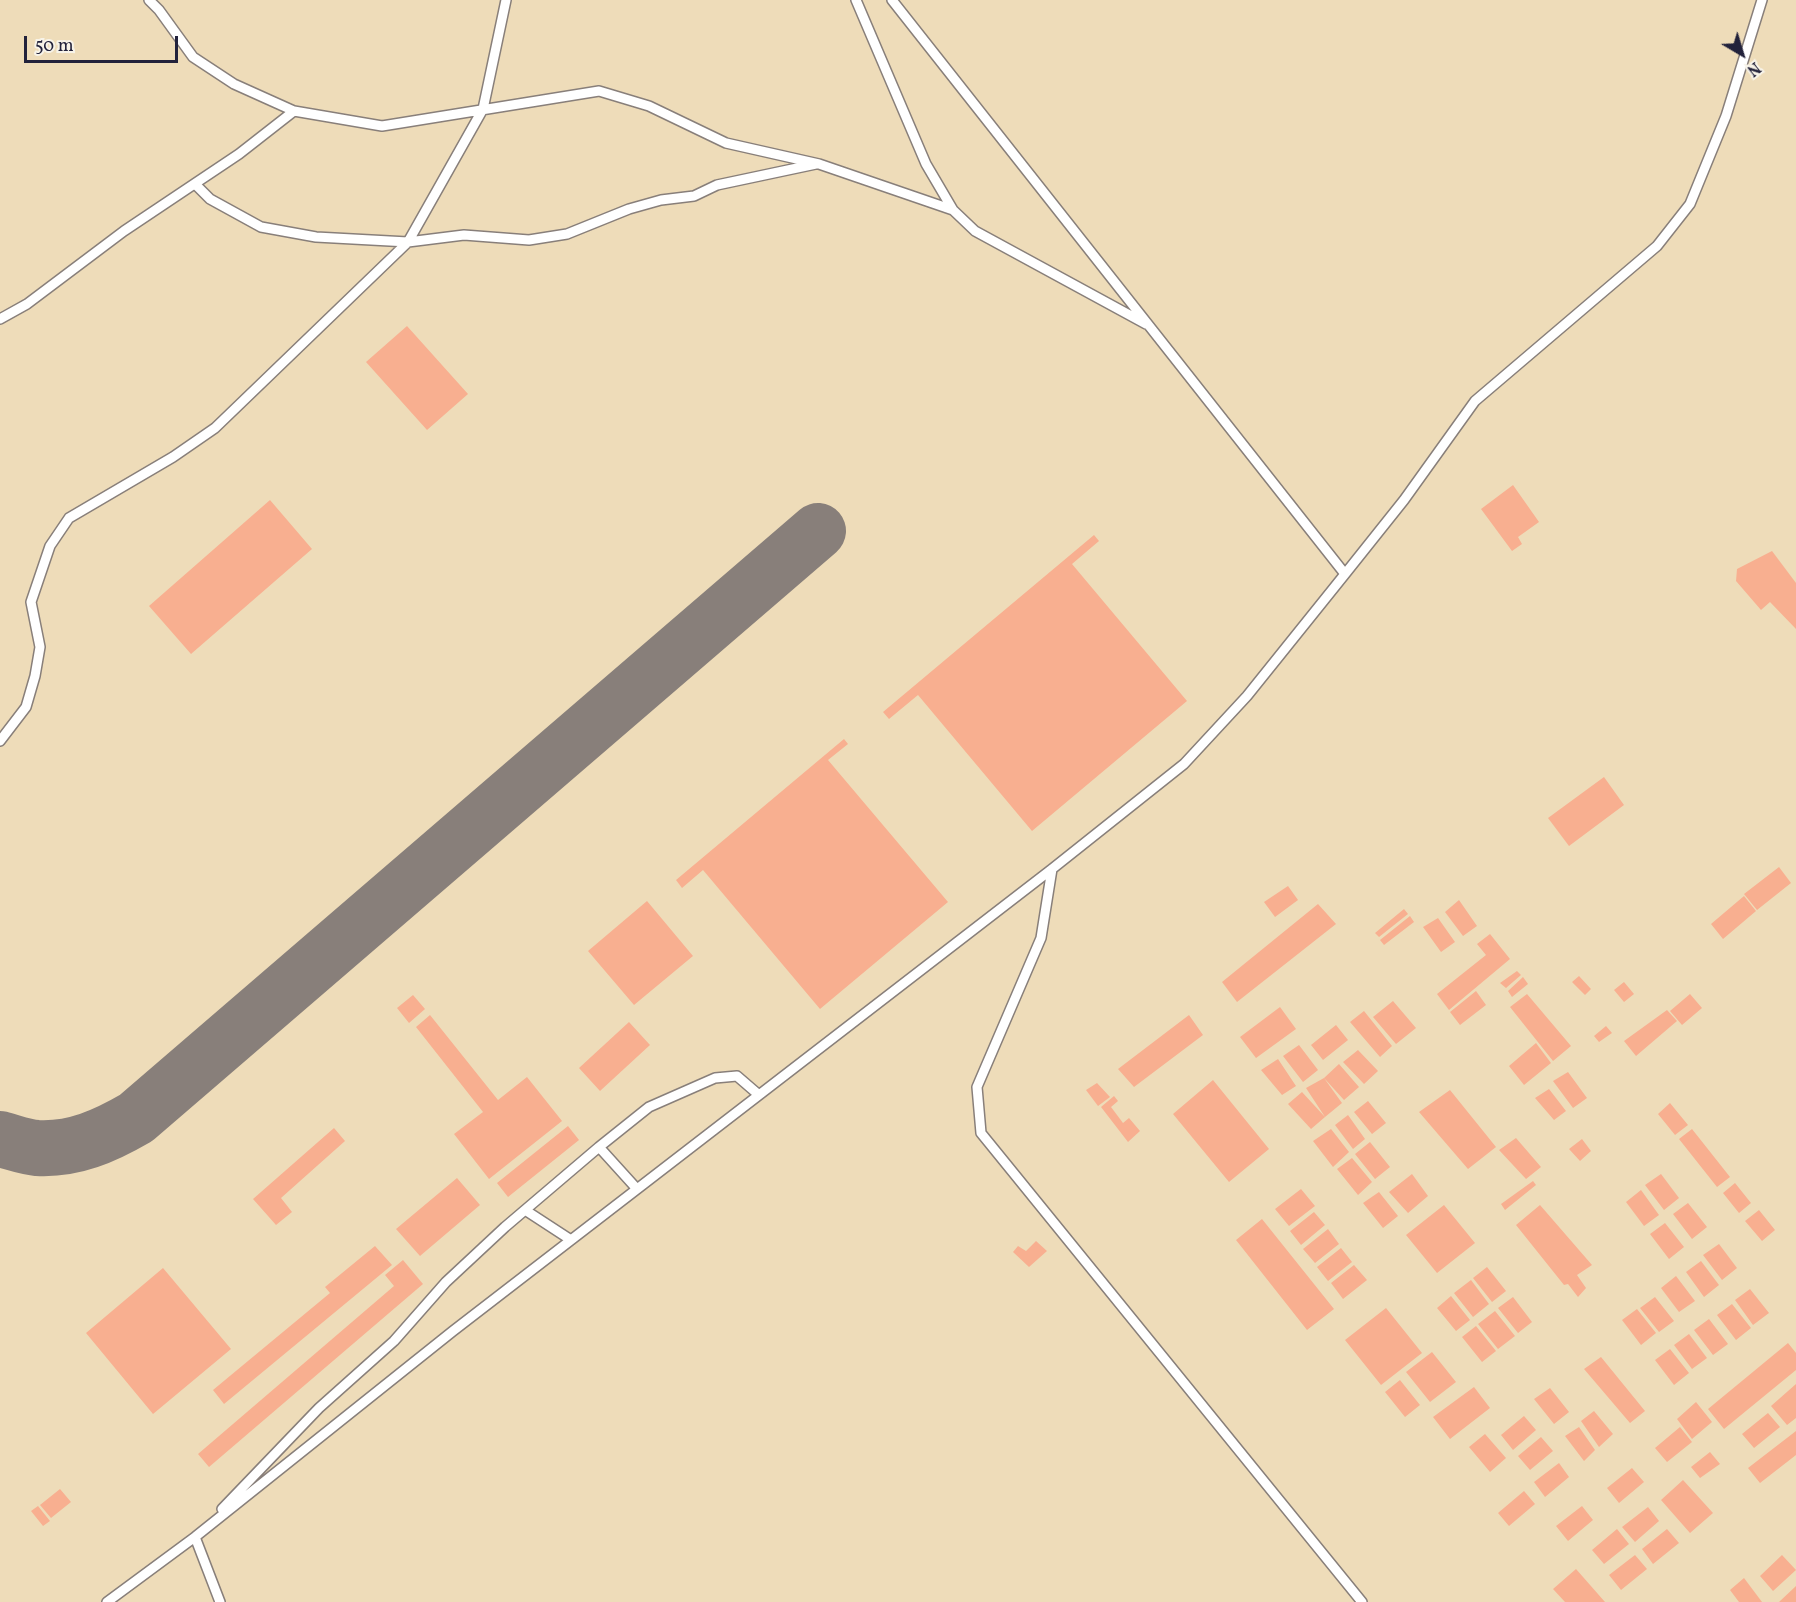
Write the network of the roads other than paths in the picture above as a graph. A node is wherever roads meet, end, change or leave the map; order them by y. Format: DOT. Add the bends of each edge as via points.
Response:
graph roads {
  1 [pos="148,0"];
  2 [pos="506,0"];
  3 [pos="856,0"];
  4 [pos="892,0"];
  5 [pos="1762,0"];
  6 [pos="483,109"];
  7 [pos="294,111"];
  8 [pos="819,164"];
  9 [pos="195,184"];
  10 [pos="953,210"];
  11 [pos="408,242"];
  12 [pos="0,319"];
  13 [pos="1149,326"];
  14 [pos="1345,574"];
  15 [pos="0,741"];
  16 [pos="1052,869"];
  17 [pos="759,1095"];
  18 [pos="598,1147"];
  19 [pos="636,1189"];
  20 [pos="525,1210"];
  21 [pos="571,1240"];
  22 [pos="195,1537"];
  23 [pos="107,1602"];
  24 [pos="220,1602"];
  25 [pos="1362,1602"];
  1 -- 7 [label="lane" via="193,57 234,84"];
  2 -- 6 [label="lane"];
  3 -- 10 [label="lane" via="927,164"];
  4 -- 13 [label="lane"];
  5 -- 14 [label="lane" via="1726,116 1690,204 1657,246 1475,400"];
  6 -- 7 [label="lane" via="382,126"];
  6 -- 8 [label="lane" via="599,91 648,106 726,143"];
  6 -- 11 [label="lane"];
  7 -- 9 [label="lane"];
  8 -- 10 [label="lane"];
  8 -- 11 [label="lane" via="717,185 694,196 661,200 567,234 529,240 464,235"];
  9 -- 11 [label="lane" via="210,199 261,227 316,237"];
  9 -- 12 [label="lane" via="124,231 27,304"];
  10 -- 13 [label="lane" via="975,231"];
  11 -- 15 [label="lane" via="214,428 173,458 69,518 50,546 31,602 40,647 26,707"];
  13 -- 14 [label="lane"];
  14 -- 16 [label="lane" via="1210,738 1184,764"];
  16 -- 17 [label="lane"];
  16 -- 25 [label="lane" via="1041,938 977,1088 981,1133"];
  17 -- 18 [label="lane" via="737,1076 715,1078 649,1107"];
  17 -- 19 [label="lane"];
  18 -- 19 [label="lane"];
  18 -- 20 [label="lane"];
  19 -- 21 [label="lane"];
  20 -- 21 [label="lane"];
  20 -- 22 [label="lane" via="446,1282 394,1341 319,1408"];
  21 -- 22 [label="lane"];
  22 -- 23 [label="lane"];
  22 -- 24 [label="lane"];
}
